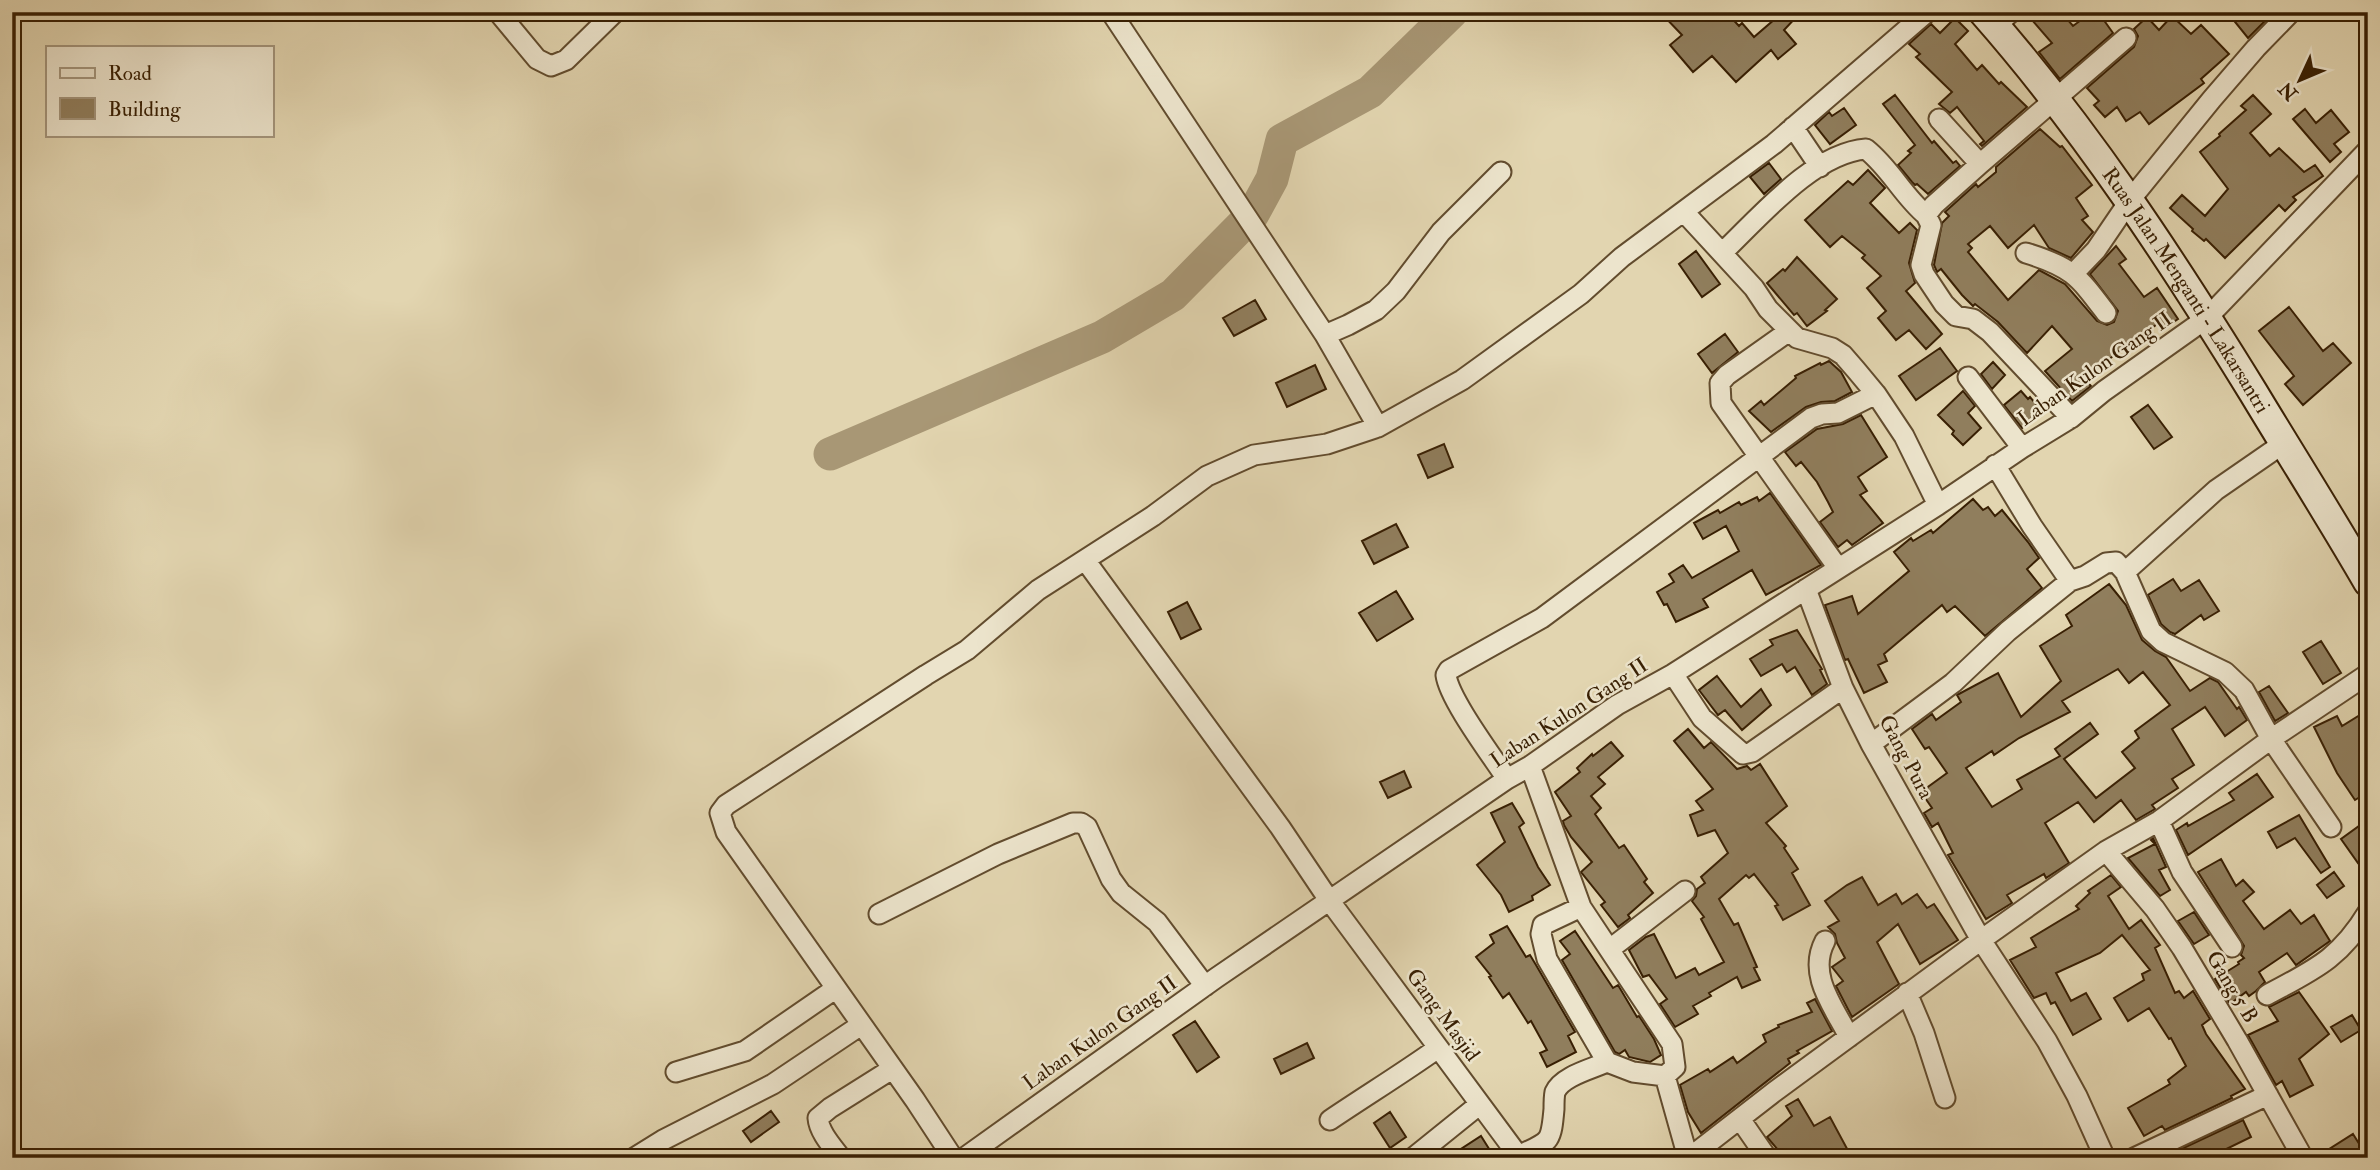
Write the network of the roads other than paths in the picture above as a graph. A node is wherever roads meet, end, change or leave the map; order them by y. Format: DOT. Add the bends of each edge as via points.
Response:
graph roads {
  1 [pos="498,12"];
  2 [pos="615,12"];
  3 [pos="1111,12"];
  4 [pos="1927,12"];
  5 [pos="2291,12"];
  6 [pos="1996,17"];
  7 [pos="2126,38"];
  8 [pos="2054,99"];
  9 [pos="1939,119"];
  10 [pos="1793,127"];
  11 [pos="2368,150"];
  12 [pos="1980,164"];
  13 [pos="1820,167"];
  14 [pos="1502,172"];
  15 [pos="2130,200"];
  16 [pos="1684,212"];
  17 [pos="1926,215"];
  18 [pos="1721,253"];
  19 [pos="2026,253"];
  20 [pos="2074,273"];
  21 [pos="2106,313"];
  22 [pos="2207,318"];
  23 [pos="1788,331"];
  24 [pos="1325,335"];
  25 [pos="1968,377"];
  26 [pos="1876,394"];
  27 [pos="2071,418"];
  28 [pos="1378,427"];
  29 [pos="2284,443"];
  30 [pos="2022,448"];
  31 [pos="1760,456"];
  32 [pos="1995,466"];
  33 [pos="1938,505"];
  34 [pos="1085,560"];
  35 [pos="1838,568"];
  36 [pos="2125,572"];
  37 [pos="2070,581"];
  38 [pos="2368,582"];
  39 [pos="1806,589"];
  40 [pos="1673,674"];
  41 [pos="2368,674"];
  42 [pos="1843,688"];
  43 [pos="2271,739"];
  44 [pos="1871,744"];
  45 [pos="1530,766"];
  46 [pos="1507,779"];
  47 [pos="2159,821"];
  48 [pos="2331,827"];
  49 [pos="2106,851"];
  50 [pos="1685,891"];
  51 [pos="1329,900"];
  52 [pos="1581,907"];
  53 [pos="2368,912"];
  54 [pos="879,914"];
  55 [pos="1982,940"];
  56 [pos="1825,941"];
  57 [pos="2232,947"];
  58 [pos="1610,949"];
  59 [pos="1205,986"];
  60 [pos="835,989"];
  61 [pos="1907,993"];
  62 [pos="2267,995"];
  63 [pos="861,1025"];
  64 [pos="1849,1037"];
  65 [pos="1438,1048"];
  66 [pos="1607,1062"];
  67 [pos="892,1069"];
  68 [pos="676,1073"];
  69 [pos="1665,1076"];
  70 [pos="2268,1095"];
  71 [pos="1945,1098"];
  72 [pos="1480,1104"];
  73 [pos="1740,1119"];
  74 [pos="1330,1120"];
  75 [pos="1519,1157"];
  76 [pos="634,1158"];
  77 [pos="841,1158"];
  78 [pos="953,1158"];
  79 [pos="964,1158"];
  80 [pos="1413,1158"];
  81 [pos="1689,1158"];
  82 [pos="1767,1158"];
  83 [pos="2105,1158"];
  84 [pos="2134,1158"];
  85 [pos="2303,1158"];
  1 -- 2 [label="street" via="537,59 551,66 566,60"];
  3 -- 24 [label="street"];
  4 -- 10 [label="street"];
  5 -- 15 [label="street"];
  6 -- 8 [label="main road, Ruas Jalan Menganti - Lakarsantri"];
  7 -- 8 [label="street"];
  8 -- 12 [label="street"];
  8 -- 15 [label="main road, Ruas Jalan Menganti - Lakarsantri"];
  9 -- 12 [label="street"];
  10 -- 13 [label="street"];
  10 -- 16 [label="street"];
  11 -- 22 [label="street, Laban Kulon Gang II"];
  12 -- 17 [label="street"];
  13 -- 17 [label="street" via="1867,149"];
  13 -- 18 [label="street" via="1790,188"];
  14 -- 24 [label="street" via="1441,232 1376,310"];
  15 -- 20 [label="street"];
  15 -- 22 [label="main road, Ruas Jalan Menganti - Lakarsantri"];
  16 -- 18 [label="street"];
  16 -- 28 [label="street" via="1462,380"];
  17 -- 27 [label="street" via="1931,225 1921,265 1944,304 1956,316 1973,320 1990,332"];
  18 -- 23 [label="street"];
  19 -- 20 [label="street"];
  20 -- 21 [label="street"];
  22 -- 27 [label="street, Laban Kulon Gang II"];
  22 -- 29 [label="main road, Ruas Jalan Menganti - Lakarsantri"];
  23 -- 26 [label="street" via="1843,355"];
  23 -- 31 [label="street" via="1720,383 1721,403"];
  24 -- 28 [label="street"];
  25 -- 30 [label="street"];
  26 -- 31 [label="street" via="1838,413 1811,418"];
  26 -- 33 [label="street" via="1904,436"];
  27 -- 30 [label="street, Laban Kulon Gang II"];
  28 -- 34 [label="street" via="1327,444 1254,455 1207,476"];
  29 -- 36 [label="street" via="2216,490"];
  29 -- 38 [label="main road, Ruas Jalan Menganti - Lakarsantri"];
  30 -- 32 [label="street, Laban Kulon Gang II"];
  31 -- 35 [label="street"];
  31 -- 46 [label="street" via="1542,618 1449,670 1447,681"];
  32 -- 33 [label="street, Laban Kulon Gang II"];
  32 -- 37 [label="street"];
  33 -- 35 [label="street, Laban Kulon Gang II"];
  34 -- 51 [label="street, Gang Masjid"];
  34 -- 60 [label="street" via="1038,590 967,650 720,813 726,832"];
  35 -- 39 [label="street, Laban Kulon Gang II"];
  36 -- 37 [label="street" via="2111,562"];
  36 -- 43 [label="street" via="2151,631 2163,642 2231,676"];
  37 -- 44 [label="street" via="1953,683"];
  39 -- 40 [label="street, Laban Kulon Gang II"];
  39 -- 42 [label="street, Gang Pura"];
  40 -- 42 [label="street" via="1702,718 1743,754"];
  40 -- 45 [label="street, Laban Kulon Gang II" via="1617,705"];
  41 -- 43 [label="street"];
  42 -- 44 [label="street, Gang Pura"];
  43 -- 47 [label="street"];
  43 -- 48 [label="street"];
  44 -- 55 [label="street, Gang Pura"];
  45 -- 46 [label="street, Laban Kulon Gang II"];
  45 -- 52 [label="street"];
  46 -- 51 [label="street, Laban Kulon Gang II"];
  47 -- 49 [label="street"];
  47 -- 57 [label="street" via="2182,872"];
  49 -- 55 [label="street"];
  49 -- 70 [label="street, Gang 5 B" via="2182,948"];
  50 -- 58 [label="street"];
  51 -- 59 [label="street, Laban Kulon Gang II"];
  51 -- 65 [label="street, Gang Masjid"];
  52 -- 58 [label="street"];
  52 -- 66 [label="street" via="1543,925 1541,934 1547,959"];
  53 -- 62 [label="street" via="2340,950"];
  54 -- 59 [label="street" via="998,854 1081,823 1121,893 1157,922"];
  55 -- 61 [label="street"];
  55 -- 83 [label="street, Gang Pura" via="2047,1041"];
  56 -- 64 [label="street" via="1819,952 1822,986"];
  58 -- 69 [label="street" via="1672,1044 1675,1066"];
  59 -- 79 [label="street, Laban Kulon Gang II"];
  60 -- 63 [label="street"];
  60 -- 68 [label="street" via="745,1051"];
  61 -- 64 [label="street"];
  61 -- 71 [label="street"];
  63 -- 67 [label="street"];
  63 -- 76 [label="street" via="773,1084"];
  64 -- 73 [label="street"];
  65 -- 72 [label="street, Gang Masjid"];
  65 -- 74 [label="street"];
  66 -- 69 [label="street" via="1633,1072"];
  66 -- 75 [label="street" via="1564,1081 1556,1092 1551,1137"];
  67 -- 77 [label="street" via="818,1118"];
  67 -- 78 [label="street"];
  69 -- 81 [label="street"];
  70 -- 84 [label="street"];
  70 -- 85 [label="street, Gang 5 B"];
  72 -- 75 [label="street, Gang Masjid"];
  72 -- 80 [label="street"];
  73 -- 81 [label="street"];
  73 -- 82 [label="street"];
}
